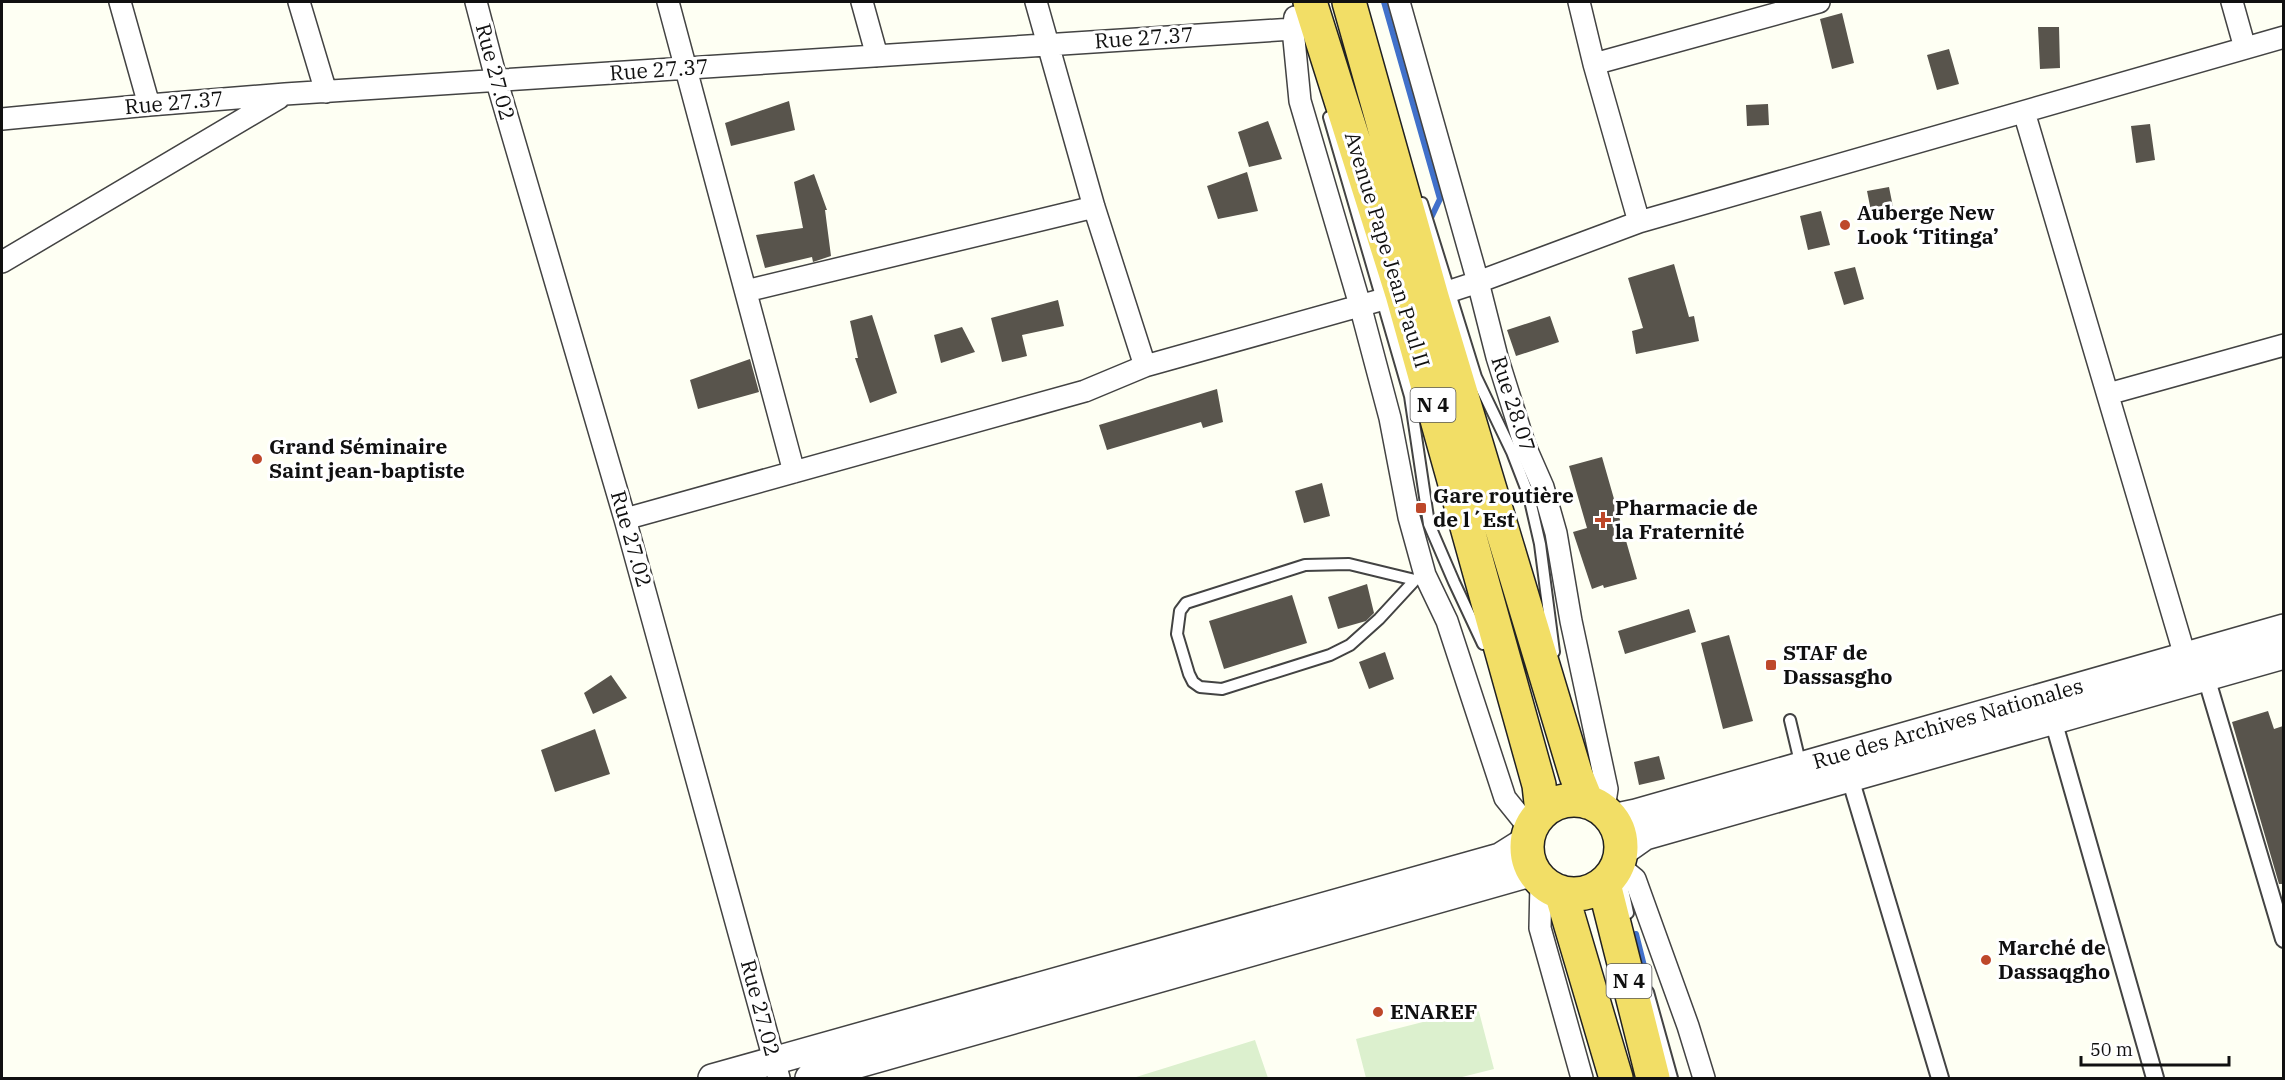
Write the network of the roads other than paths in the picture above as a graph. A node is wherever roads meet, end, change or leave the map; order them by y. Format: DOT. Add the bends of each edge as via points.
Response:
graph roads {
  1 [pos="120,2"];
  2 [pos="299,2"];
  3 [pos="476,2"];
  4 [pos="668,2"];
  5 [pos="862,2"];
  6 [pos="1036,2"];
  7 [pos="1350,2"];
  8 [pos="1399,2"];
  9 [pos="1579,2"];
  10 [pos="1819,2"];
  11 [pos="2232,2"];
  12 [pos="1304,14"];
  13 [pos="2283,37"];
  14 [pos="1047,44"];
  15 [pos="2245,48"];
  16 [pos="877,56"];
  17 [pos="1316,58"];
  18 [pos="1594,64"];
  19 [pos="687,68"];
  20 [pos="1382,77"];
  21 [pos="497,82"];
  22 [pos="326,92"];
  23 [pos="285,94"];
  24 [pos="1325,102"];
  25 [pos="148,105"];
  26 [pos="2024,112"];
  27 [pos="2,119"];
  28 [pos="1418,190"];
  29 [pos="1094,207"];
  30 [pos="1640,222"];
  31 [pos="2,262"];
  32 [pos="1478,282"];
  33 [pos="746,291"];
  34 [pos="1416,295"];
  35 [pos="1360,305"];
  36 [pos="2283,345"];
  37 [pos="1145,366"];
  38 [pos="2108,394"];
  39 [pos="794,472"];
  40 [pos="625,519"];
  41 [pos="1420,578"];
  42 [pos="2283,628"];
  43 [pos="2283,655"];
  44 [pos="2185,657"];
  45 [pos="1488,658"];
  46 [pos="1556,662"];
  47 [pos="2206,677"];
  48 [pos="1790,720"];
  49 [pos="2053,720"];
  50 [pos="1574,727"];
  51 [pos="1801,766"];
  52 [pos="1850,778"];
  53 [pos="1600,808"];
  54 [pos="1533,820"];
  55 [pos="1614,867"];
  56 [pos="1547,883"];
  57 [pos="1630,923"];
  58 [pos="2283,939"];
  59 [pos="1644,979"];
  60 [pos="777,1070"];
  61 [pos="712,1078"];
  62 [pos="808,1078"];
  63 [pos="1582,1078"];
  64 [pos="1606,1078"];
  65 [pos="1616,1078"];
  66 [pos="1653,1078"];
  67 [pos="1672,1078"];
  68 [pos="1704,1078"];
  69 [pos="1940,1078"];
  70 [pos="2155,1078"];
  1 -- 25 [label="street"];
  2 -- 22 [label="street"];
  3 -- 21 [label="street, Rue 27.02"];
  4 -- 19 [label="street"];
  5 -- 16 [label="street"];
  6 -- 14 [label="street"];
  7 -- 20 [label="lane"];
  7 -- 34 [label="highway, Avenue Pape Jean Paul II / N 4"];
  8 -- 32 [label="street, Rue 28.07"];
  9 -- 18 [label="street"];
  10 -- 18 [label="street"];
  11 -- 15 [label="street"];
  12 -- 14 [label="street, Rue 27.37"];
  12 -- 17 [label="lane"];
  12 -- 34 [label="highway, Avenue Pape Jean Paul II / N 4"];
  12 -- 35 [label="street" via="1300,101"];
  13 -- 15 [label="street"];
  14 -- 16 [label="street, Rue 27.37"];
  14 -- 29 [label="street"];
  15 -- 26 [label="street"];
  16 -- 19 [label="street, Rue 27.37"];
  18 -- 30 [label="street"];
  19 -- 21 [label="street, Rue 27.37"];
  19 -- 33 [label="street"];
  21 -- 22 [label="street, Rue 27.37"];
  21 -- 40 [label="street, Rue 27.02"];
  22 -- 23 [label="street, Rue 27.37"];
  23 -- 25 [label="street, Rue 27.37"];
  23 -- 31 [label="street"];
  24 -- 34 [label="lane"];
  25 -- 27 [label="street, Rue 27.37"];
  26 -- 30 [label="street"];
  26 -- 38 [label="street"];
  28 -- 34 [label="lane"];
  29 -- 33 [label="street"];
  29 -- 37 [label="street"];
  30 -- 32 [label="street"];
  32 -- 34 [label="street"];
  32 -- 53 [label="street, Rue 28.07" via="1497,357 1525,446 1544,487 1556,532 1570,621 1607,789"];
  33 -- 39 [label="street"];
  34 -- 35 [label="street"];
  34 -- 45 [label="lane" via="1410,396 1429,524"];
  34 -- 46 [label="lane" via="1476,377 1529,496 1540,544"];
  34 -- 53 [label="highway, Avenue Pape Jean Paul II / N 4" via="1576,774"];
  34 -- 54 [label="highway, Avenue Pape Jean Paul II / N 4" via="1539,784"];
  35 -- 37 [label="street"];
  35 -- 41 [label="street" via="1390,418"];
  36 -- 38 [label="street"];
  37 -- 39 [label="street" via="1085,391"];
  38 -- 44 [label="street"];
  39 -- 40 [label="street"];
  40 -- 60 [label="street, Rue 27.02"];
  41 -- 41 [label="lane" via="1349,564 1305,565 1186,603 1180,611 1177,634 1189,674 1200,687 1222,689 1330,655 1367,631"];
  41 -- 54 [label="street" via="1447,621 1505,798"];
  42 -- 44 [label="street, Rue des Archives Nationales"];
  43 -- 47 [label="street, Rue des Archives Nationales"];
  44 -- 51 [label="street, Rue des Archives Nationales"];
  47 -- 49 [label="street, Rue des Archives Nationales"];
  47 -- 58 [label="street"];
  48 -- 51 [label="lane"];
  49 -- 52 [label="street, Rue des Archives Nationales"];
  49 -- 70 [label="street"];
  50 -- 53 [label="lane"];
  51 -- 53 [label="street, Rue des Archives Nationales"];
  52 -- 55 [label="street, Rue des Archives Nationales" via="1646,836"];
  52 -- 69 [label="street"];
  53 -- 54 [label="highway" via="1571,799 1561,801"];
  53 -- 55 [label="highway, Avenue Pape Jean Paul II / N 4" via="1620,832"];
  54 -- 56 [label="highway, Avenue Pape Jean Paul II / N 4" via="1527,851"];
  54 -- 60 [label="street" via="1500,857"];
  55 -- 56 [label="highway" via="1583,894"];
  55 -- 57 [label="lane"];
  55 -- 66 [label="highway, Avenue Pape Jean Paul II / N 4"];
  55 -- 68 [label="street" via="1635,879"];
  56 -- 62 [label="street" via="1507,878"];
  56 -- 63 [label="street" via="1540,928"];
  56 -- 64 [label="lane"];
  56 -- 65 [label="highway, Avenue Pape Jean Paul II / N 4"];
  59 -- 67 [label="lane"];
  60 -- 61 [label="street"];
}
